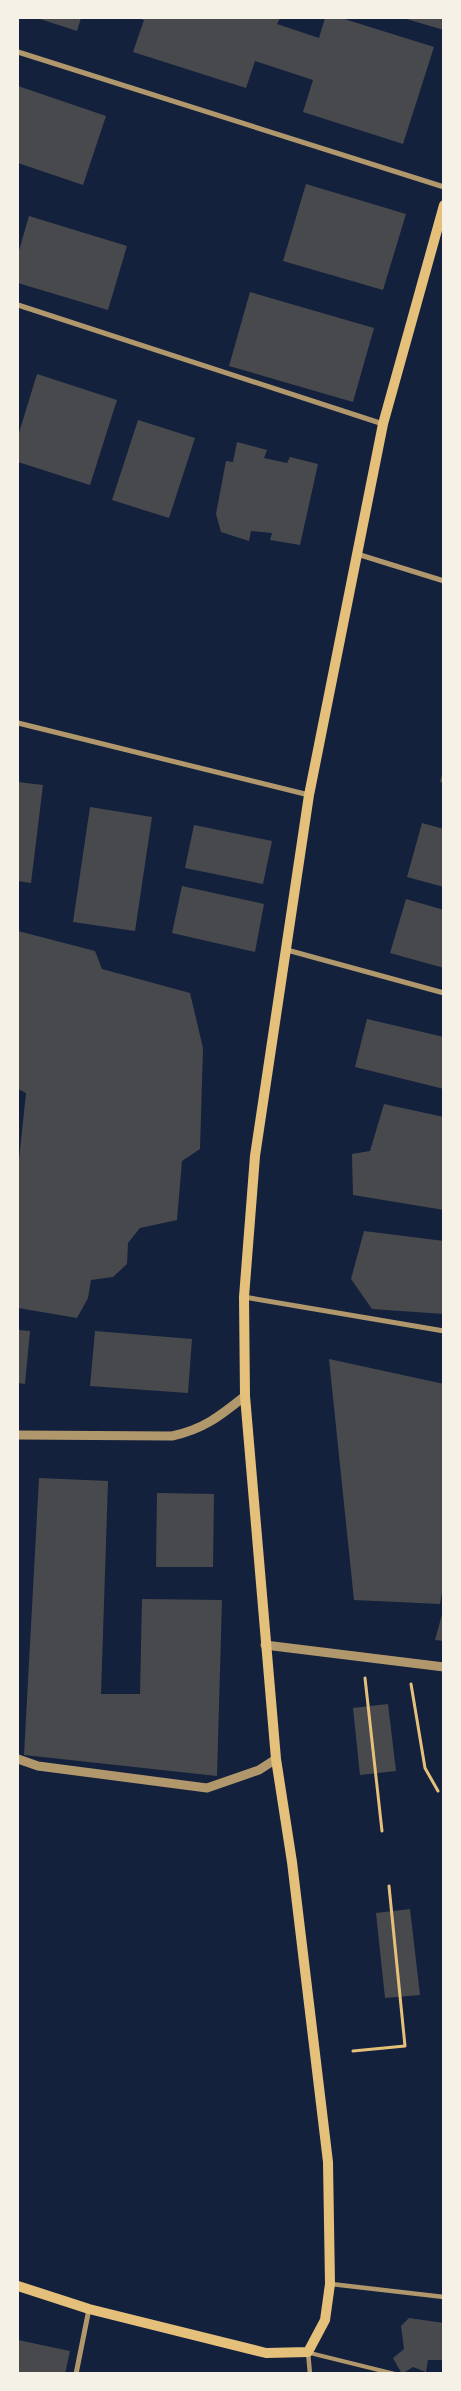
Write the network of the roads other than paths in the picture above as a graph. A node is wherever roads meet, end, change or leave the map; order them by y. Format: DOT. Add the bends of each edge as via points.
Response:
graph roads {
  1 [pos="18,52"];
  2 [pos="444,187"];
  3 [pos="444,205"];
  4 [pos="439,234"];
  5 [pos="18,305"];
  6 [pos="383,424"];
  7 [pos="357,554"];
  8 [pos="444,580"];
  9 [pos="18,723"];
  10 [pos="309,795"];
  11 [pos="287,950"];
  12 [pos="444,993"];
  13 [pos="244,1297"];
  14 [pos="444,1331"];
  15 [pos="245,1396"];
  16 [pos="18,1435"];
  17 [pos="265,1645"];
  18 [pos="444,1667"];
  19 [pos="18,1759"];
  20 [pos="276,1759"];
  21 [pos="330,2284"];
  22 [pos="18,2286"];
  23 [pos="444,2297"];
  24 [pos="90,2309"];
  25 [pos="308,2352"];
  26 [pos="76,2374"];
  27 [pos="310,2374"];
  28 [pos="395,2374"];
  1 -- 2 [label="street"];
  3 -- 4 [label="main road"];
  4 -- 6 [label="main road"];
  5 -- 6 [label="street"];
  6 -- 7 [label="main road"];
  7 -- 8 [label="street"];
  7 -- 10 [label="main road"];
  9 -- 10 [label="street"];
  10 -- 11 [label="main road"];
  11 -- 12 [label="street"];
  11 -- 13 [label="main road" via="255,1156"];
  13 -- 14 [label="street"];
  13 -- 15 [label="main road"];
  15 -- 16 [label="street" via="221,1416 194,1431 172,1436"];
  15 -- 17 [label="main road"];
  17 -- 18 [label="street"];
  17 -- 20 [label="main road"];
  19 -- 20 [label="street" via="38,1766 206,1788 259,1770"];
  20 -- 21 [label="main road" via="292,1862 328,2162"];
  21 -- 23 [label="street"];
  21 -- 25 [label="main road" via="325,2320"];
  22 -- 24 [label="main road"];
  24 -- 25 [label="main road" via="266,2353"];
  24 -- 26 [label="street"];
  25 -- 27 [label="street"];
  25 -- 28 [label="lane"];
}
